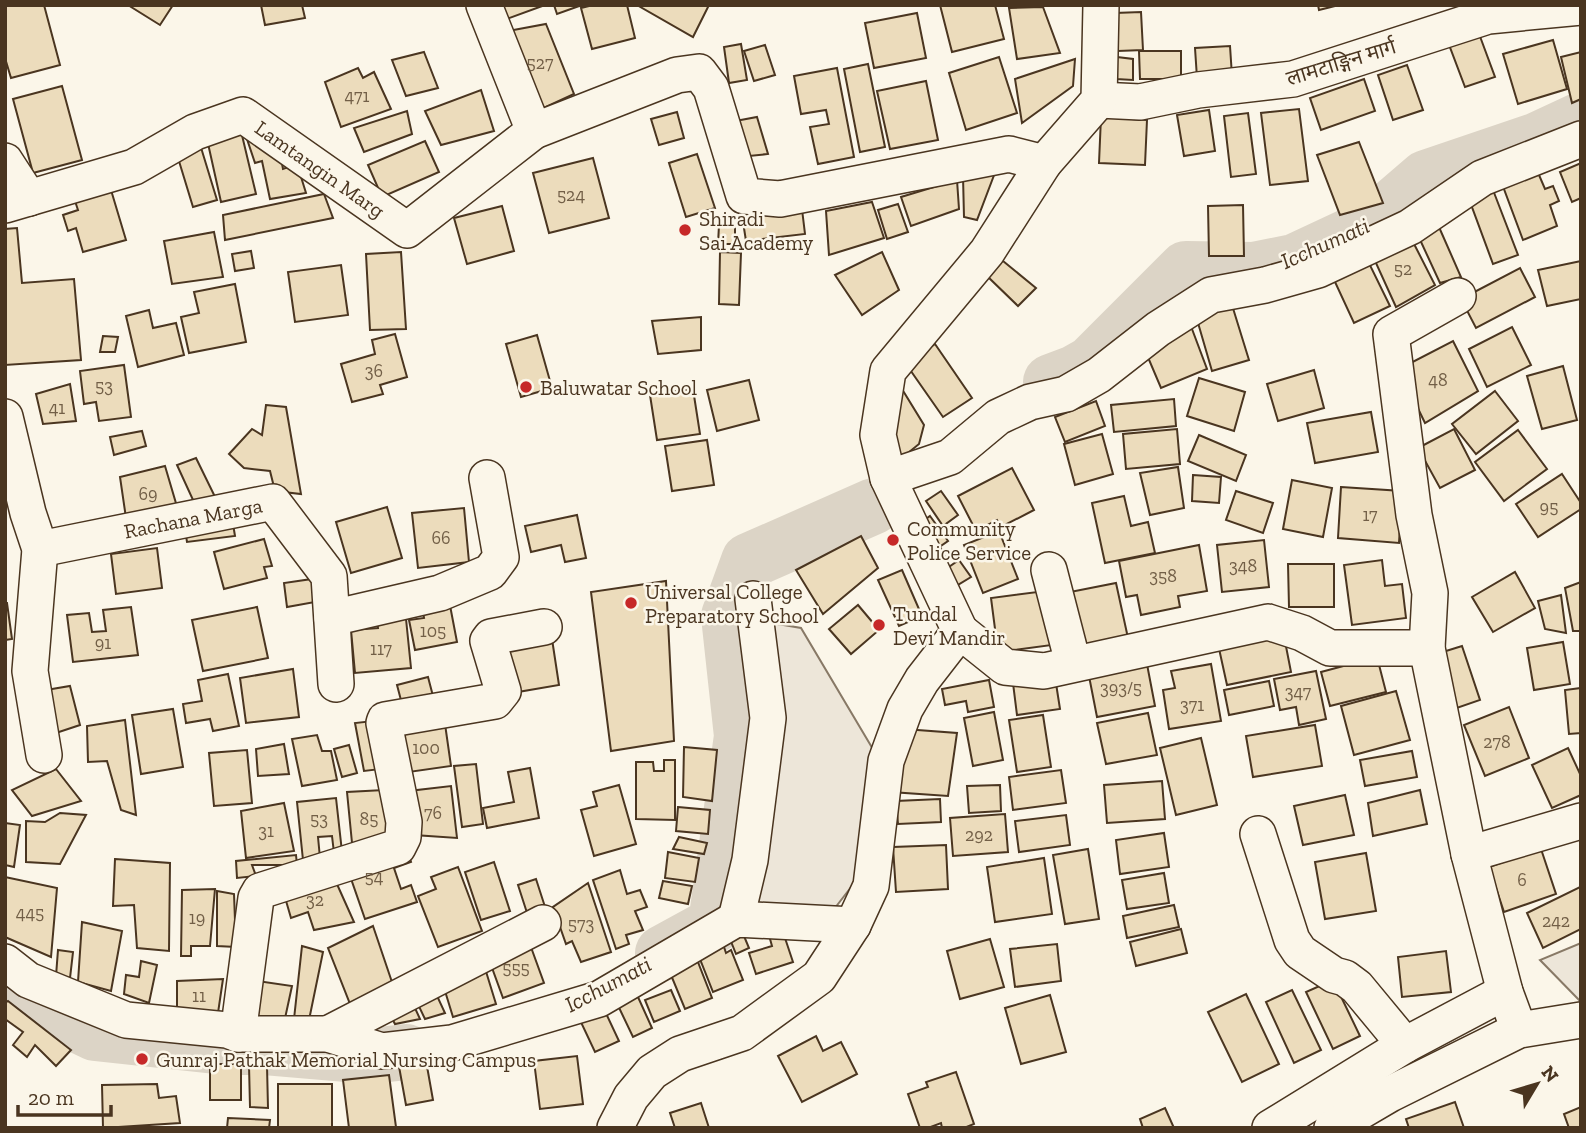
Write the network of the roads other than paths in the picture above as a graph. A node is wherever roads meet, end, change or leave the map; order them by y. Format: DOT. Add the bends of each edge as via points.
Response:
graph roads {
  1 [pos="484,5"];
  2 [pos="1101,5"];
  3 [pos="1581,7"];
  4 [pos="1099,100"];
  5 [pos="534,131"];
  6 [pos="1581,139"];
  7 [pos="5,161"];
  8 [pos="1044,163"];
  9 [pos="17,202"];
  10 [pos="1458,296"];
  11 [pos="5,417"];
  12 [pos="487,478"];
  13 [pos="888,478"];
  14 [pos="40,549"];
  15 [pos="1049,570"];
  16 [pos="753,598"];
  17 [pos="332,618"];
  18 [pos="544,627"];
  19 [pos="960,631"];
  20 [pos="1427,648"];
  21 [pos="1073,663"];
  22 [pos="337,684"];
  23 [pos="44,755"];
  24 [pos="1581,821"];
  25 [pos="1258,834"];
  26 [pos="1469,854"];
  27 [pos="736,919"];
  28 [pos="543,923"];
  29 [pos="853,925"];
  30 [pos="5,962"];
  31 [pos="1505,992"];
  32 [pos="1581,1020"];
  33 [pos="1519,1030"];
  34 [pos="238,1034"];
  35 [pos="328,1034"];
  36 [pos="1405,1045"];
  37 [pos="615,1128"];
  38 [pos="1270,1128"];
  39 [pos="1333,1128"];
  1 -- 5 [label="street"];
  2 -- 4 [label="street"];
  3 -- 4 [label="street, लामटाङ्गिन मार्ग" via="1488,16 1293,79 1140,102"];
  4 -- 8 [label="street"];
  5 -- 8 [label="street" via="677,75 699,72 710,88 744,196 780,199 1009,154"];
  5 -- 9 [label="street, Lamtangin Marg" via="407,230 243,115 195,132 134,167"];
  6 -- 13 [label="street" via="1482,178 1410,227 1318,270 1210,295 1100,376 1066,394 1030,402 998,417 950,457"];
  7 -- 9 [label="street"];
  8 -- 13 [label="street" via="987,252 888,372 878,435"];
  10 -- 20 [label="street" via="1391,334 1414,515 1430,593"];
  11 -- 14 [label="street"];
  12 -- 17 [label="street" via="501,557 491,572 440,593"];
  13 -- 19 [label="street"];
  14 -- 17 [label="street, Rachana Marga" via="273,502 329,576"];
  14 -- 23 [label="street" via="30,671"];
  15 -- 21 [label="street"];
  16 -- 27 [label="street" via="768,718 750,860"];
  17 -- 22 [label="street, Rachana Marga"];
  18 -- 34 [label="street" via="488,641 503,691 495,701 385,720 403,837 398,847 260,891"];
  19 -- 21 [label="street" via="1004,667 1044,671"];
  19 -- 29 [label="street" via="905,709 886,761 871,886"];
  20 -- 21 [label="street" via="1330,648 1268,622"];
  20 -- 26 [label="street"];
  24 -- 26 [label="street"];
  25 -- 36 [label="street" via="1292,940 1300,952 1357,987"];
  26 -- 31 [label="street"];
  27 -- 29 [label="street"];
  27 -- 35 [label="street" via="599,999 452,1043 382,1051"];
  28 -- 35 [label="street"];
  29 -- 37 [label="street" via="819,977 742,1033 680,1054 652,1072 631,1097"];
  30 -- 34 [label="street" via="28,980 126,1020"];
  31 -- 33 [label="street"];
  31 -- 36 [label="street"];
  32 -- 33 [label="street"];
  33 -- 39 [label="street" via="1390,1094"];
  34 -- 35 [label="street"];
  36 -- 38 [label="street"];
}
